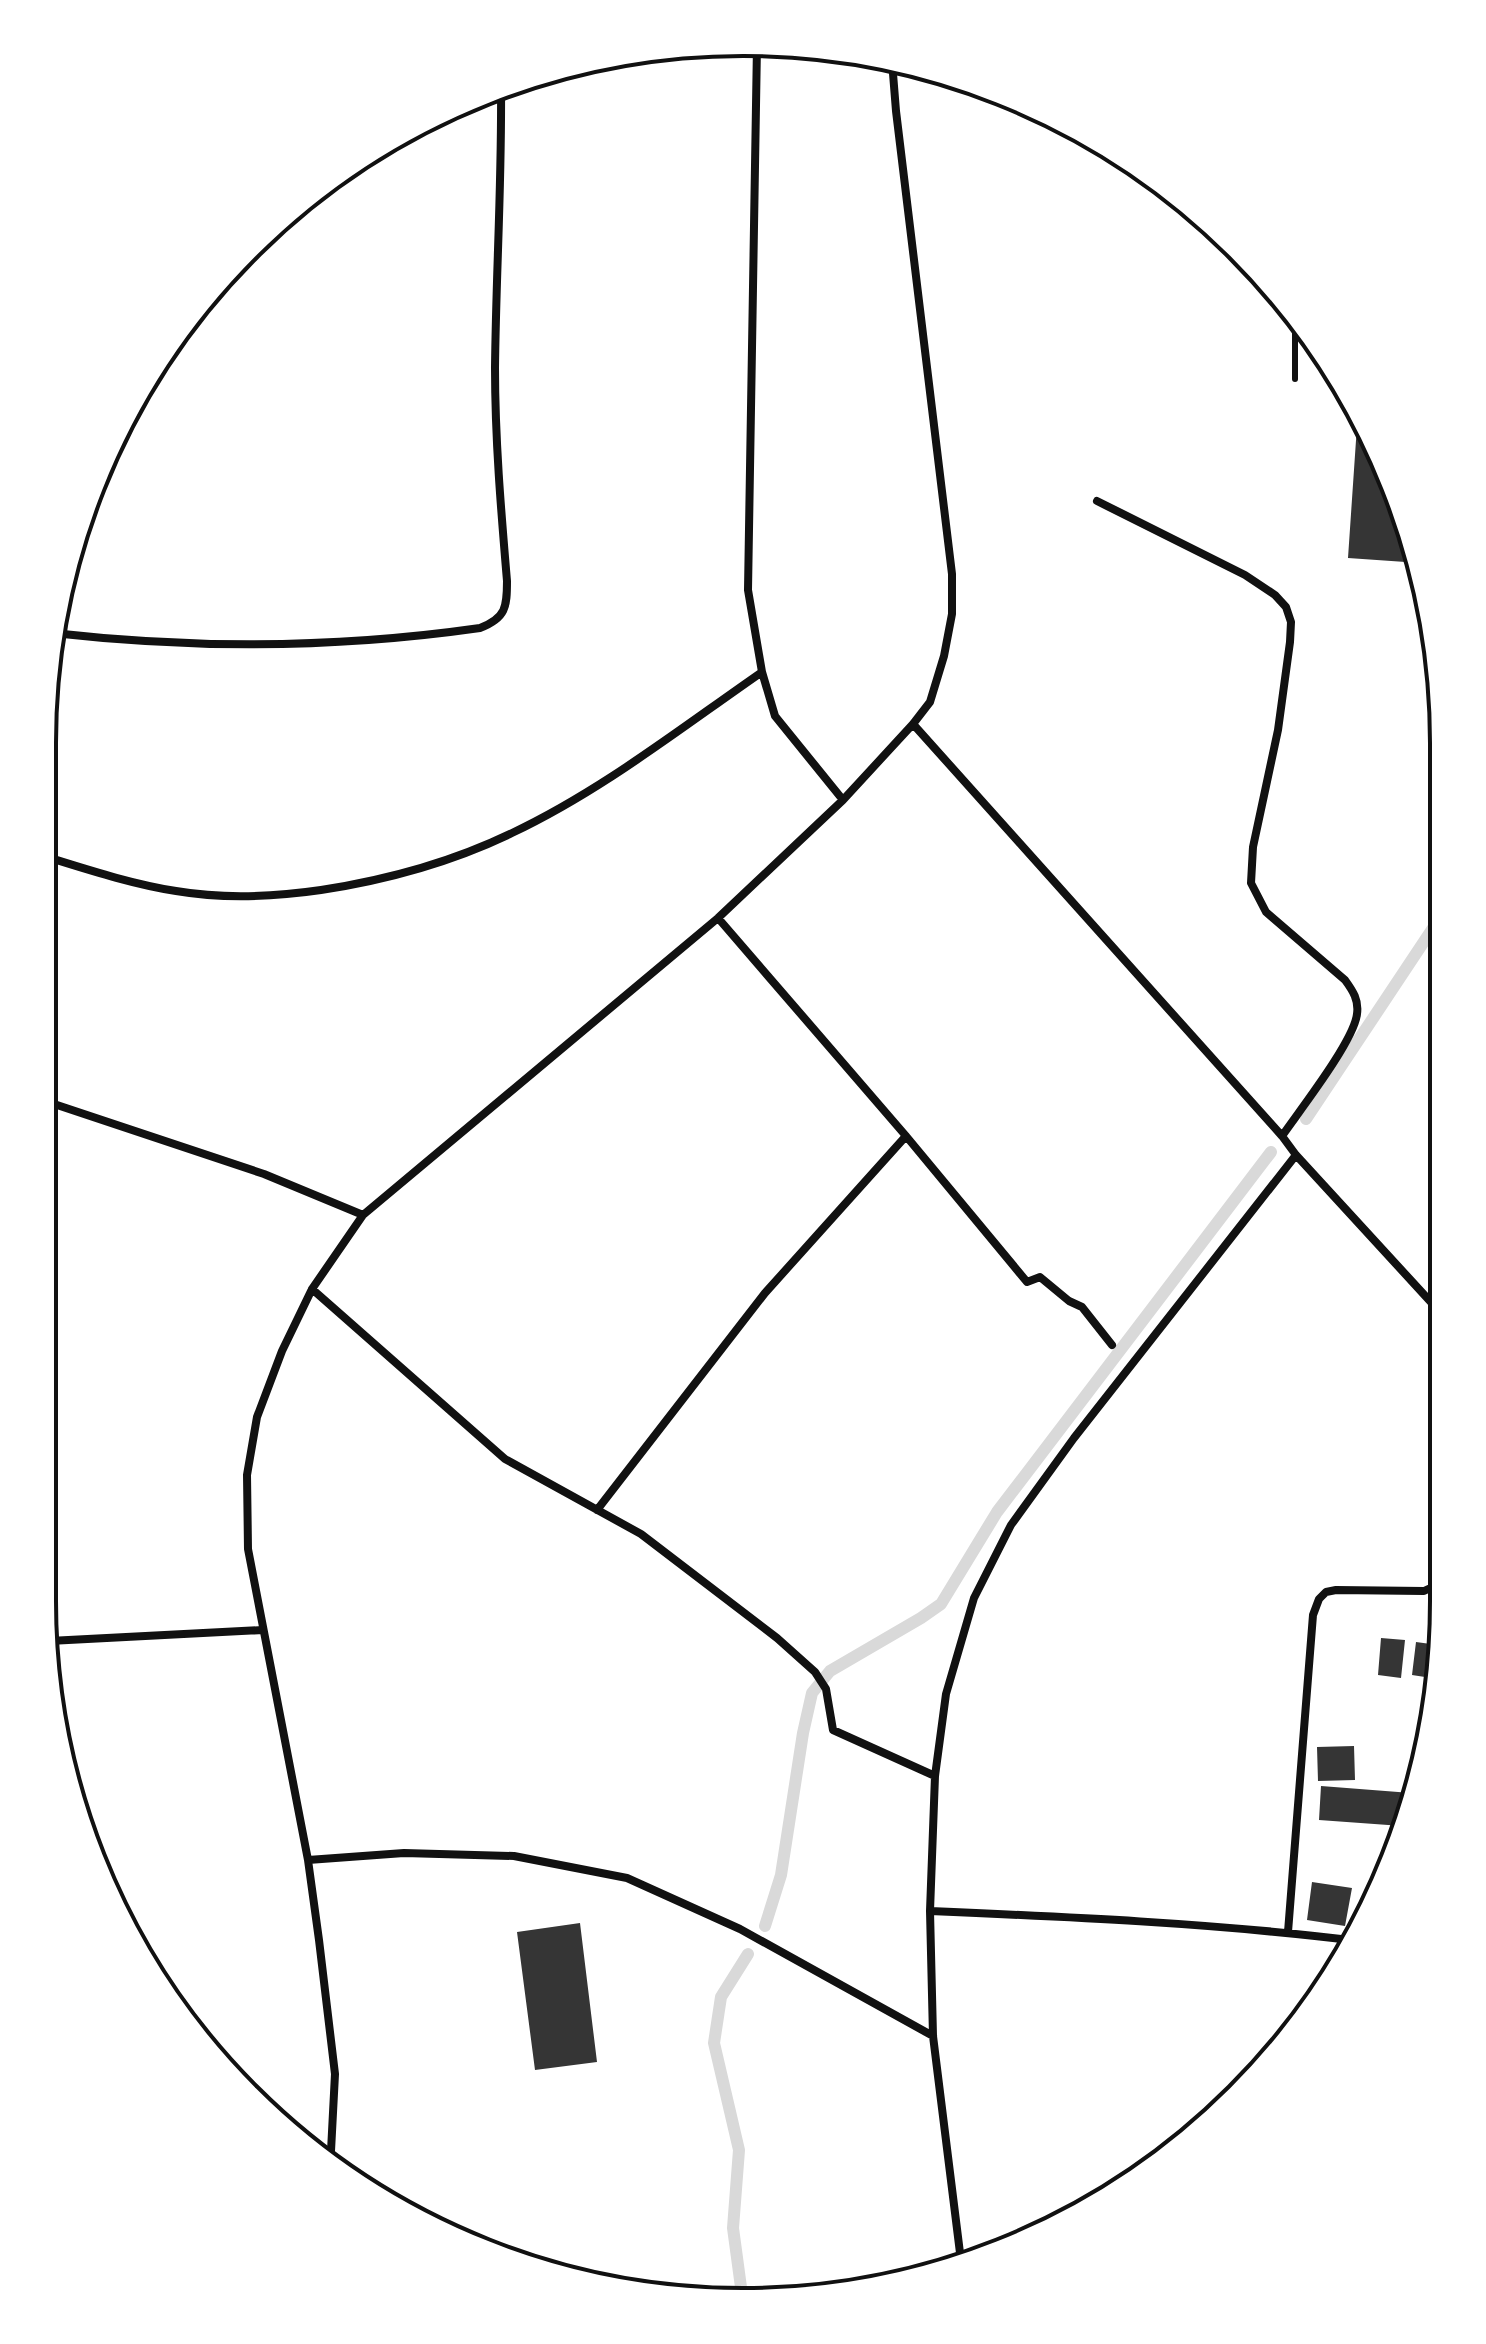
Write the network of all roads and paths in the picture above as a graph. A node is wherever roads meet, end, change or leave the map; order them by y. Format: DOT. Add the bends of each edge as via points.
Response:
graph roads {
  1 [pos="757,56"];
  2 [pos="893,73"];
  3 [pos="501,100"];
  4 [pos="1295,335"];
  5 [pos="1295,379"];
  6 [pos="1097,501"];
  7 [pos="65,634"];
  8 [pos="762,672"];
  9 [pos="913,724"];
  10 [pos="843,800"];
  11 [pos="56,860"];
  12 [pos="718,918"];
  13 [pos="56,1105"];
  14 [pos="906,1136"];
  15 [pos="1282,1136"];
  16 [pos="1296,1155"];
  17 [pos="363,1215"];
  18 [pos="312,1289"];
  19 [pos="1430,1301"];
  20 [pos="1112,1345"];
  21 [pos="597,1510"];
  22 [pos="1430,1588"];
  23 [pos="263,1630"];
  24 [pos="57,1641"];
  25 [pos="935,1776"];
  26 [pos="308,1860"];
  27 [pos="930,1911"];
  28 [pos="1288,1932"];
  29 [pos="1341,1939"];
  30 [pos="933,2036"];
  31 [pos="331,2150"];
  32 [pos="960,2253"];
  1 -- 8 [label="street" via="748,590"];
  2 -- 9 [label="street" via="952,574 944,656 930,702"];
  3 -- 7 [label="street" via="495,367 507,599 503,614 495,623 451,633 292,644 125,641"];
  4 -- 5 [label="lane"];
  6 -- 15 [label="street" via="1245,575 1275,595 1291,622 1251,883 1266,912 1345,980 1358,1004 1352,1032"];
  8 -- 10 [label="street" via="775,716"];
  8 -- 11 [label="street" via="594,788 512,833 442,862 354,885 228,896 189,893"];
  9 -- 10 [label="street"];
  9 -- 15 [label="street"];
  10 -- 12 [label="street"];
  12 -- 14 [label="street"];
  12 -- 17 [label="street"];
  13 -- 17 [label="street" via="264,1174"];
  14 -- 20 [label="street" via="1027,1282 1040,1277 1082,1307"];
  14 -- 21 [label="street" via="765,1293"];
  15 -- 16 [label="street"];
  16 -- 19 [label="street"];
  16 -- 25 [label="street" via="1011,1525 974,1598 946,1694"];
  17 -- 18 [label="street"];
  18 -- 21 [label="street" via="505,1459"];
  18 -- 23 [label="street" via="257,1417 247,1475 248,1549"];
  21 -- 25 [label="street" via="641,1534 815,1672 826,1689 833,1730"];
  22 -- 28 [label="street" via="1336,1590 1319,1599 1306,1685"];
  23 -- 24 [label="street"];
  23 -- 26 [label="street"];
  25 -- 27 [label="street"];
  26 -- 30 [label="street" via="404,1853 514,1856 627,1878 740,1929"];
  26 -- 31 [label="street" via="335,2074"];
  27 -- 28 [label="street"];
  27 -- 30 [label="street"];
  28 -- 29 [label="street"];
  30 -- 32 [label="street"];
}
